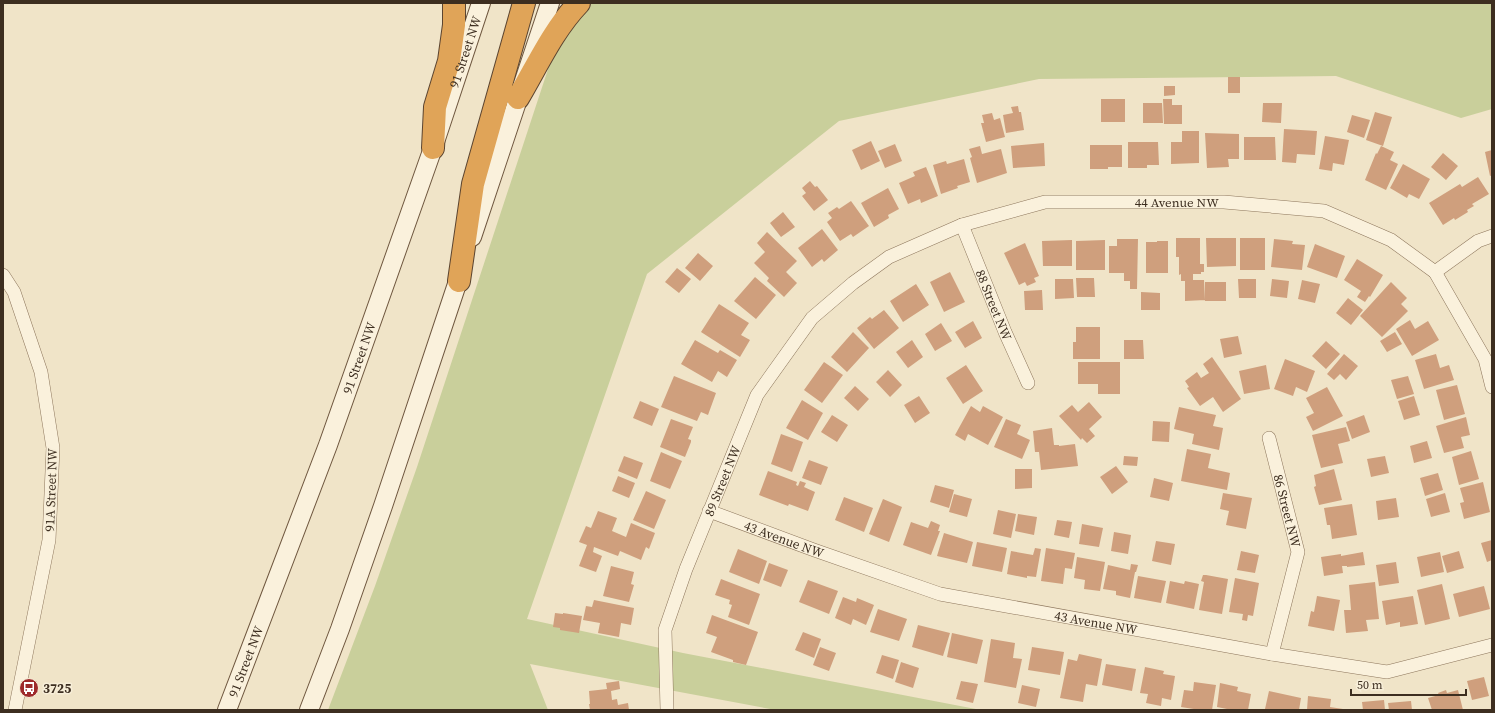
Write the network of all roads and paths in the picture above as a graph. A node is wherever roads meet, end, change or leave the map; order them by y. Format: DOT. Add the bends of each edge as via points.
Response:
graph roads {
  1 [pos="454,3"];
  2 [pos="481,3"];
  3 [pos="524,3"];
  4 [pos="550,3"];
  5 [pos="579,3"];
  6 [pos="518,98"];
  7 [pos="433,148"];
  8 [pos="962,225"];
  9 [pos="1492,236"];
  10 [pos="1435,272"];
  11 [pos="3,275"];
  12 [pos="459,281"];
  13 [pos="853,283"];
  14 [pos="1028,383"];
  15 [pos="1492,387"];
  16 [pos="1269,438"];
  17 [pos="709,510"];
  18 [pos="1492,645"];
  19 [pos="1272,654"];
  20 [pos="15,710"];
  21 [pos="227,710"];
  22 [pos="309,710"];
  23 [pos="668,710"];
  1 -- 7 [label="highway" via="449,61 435,107"];
  2 -- 7 [label="main road, 91 Street NW"];
  3 -- 12 [label="highway" via="473,184"];
  4 -- 6 [label="main road"];
  5 -- 6 [label="highway" via="558,28"];
  6 -- 12 [label="main road"];
  7 -- 21 [label="main road, 91 Street NW" via="328,445"];
  8 -- 10 [label="street, 44 Avenue NW" via="1045,202 1224,202 1324,211 1391,240"];
  8 -- 13 [label="street, 44 Avenue NW" via="889,257"];
  8 -- 14 [label="street, 88 Street NW"];
  9 -- 10 [label="street" via="1478,241"];
  10 -- 15 [label="street" via="1485,359"];
  11 -- 20 [label="street, 91A Street NW" via="14,292 41,372 53,448 49,540"];
  12 -- 22 [label="main road" via="340,629"];
  13 -- 17 [label="street, 89 Street NW" via="812,318 757,395"];
  16 -- 19 [label="street, 86 Street NW" via="1298,552"];
  17 -- 19 [label="street, 43 Avenue NW" via="940,594"];
  17 -- 23 [label="street, 89 Street NW" via="665,630"];
  18 -- 19 [label="street, 43 Avenue NW" via="1387,672"];
}
